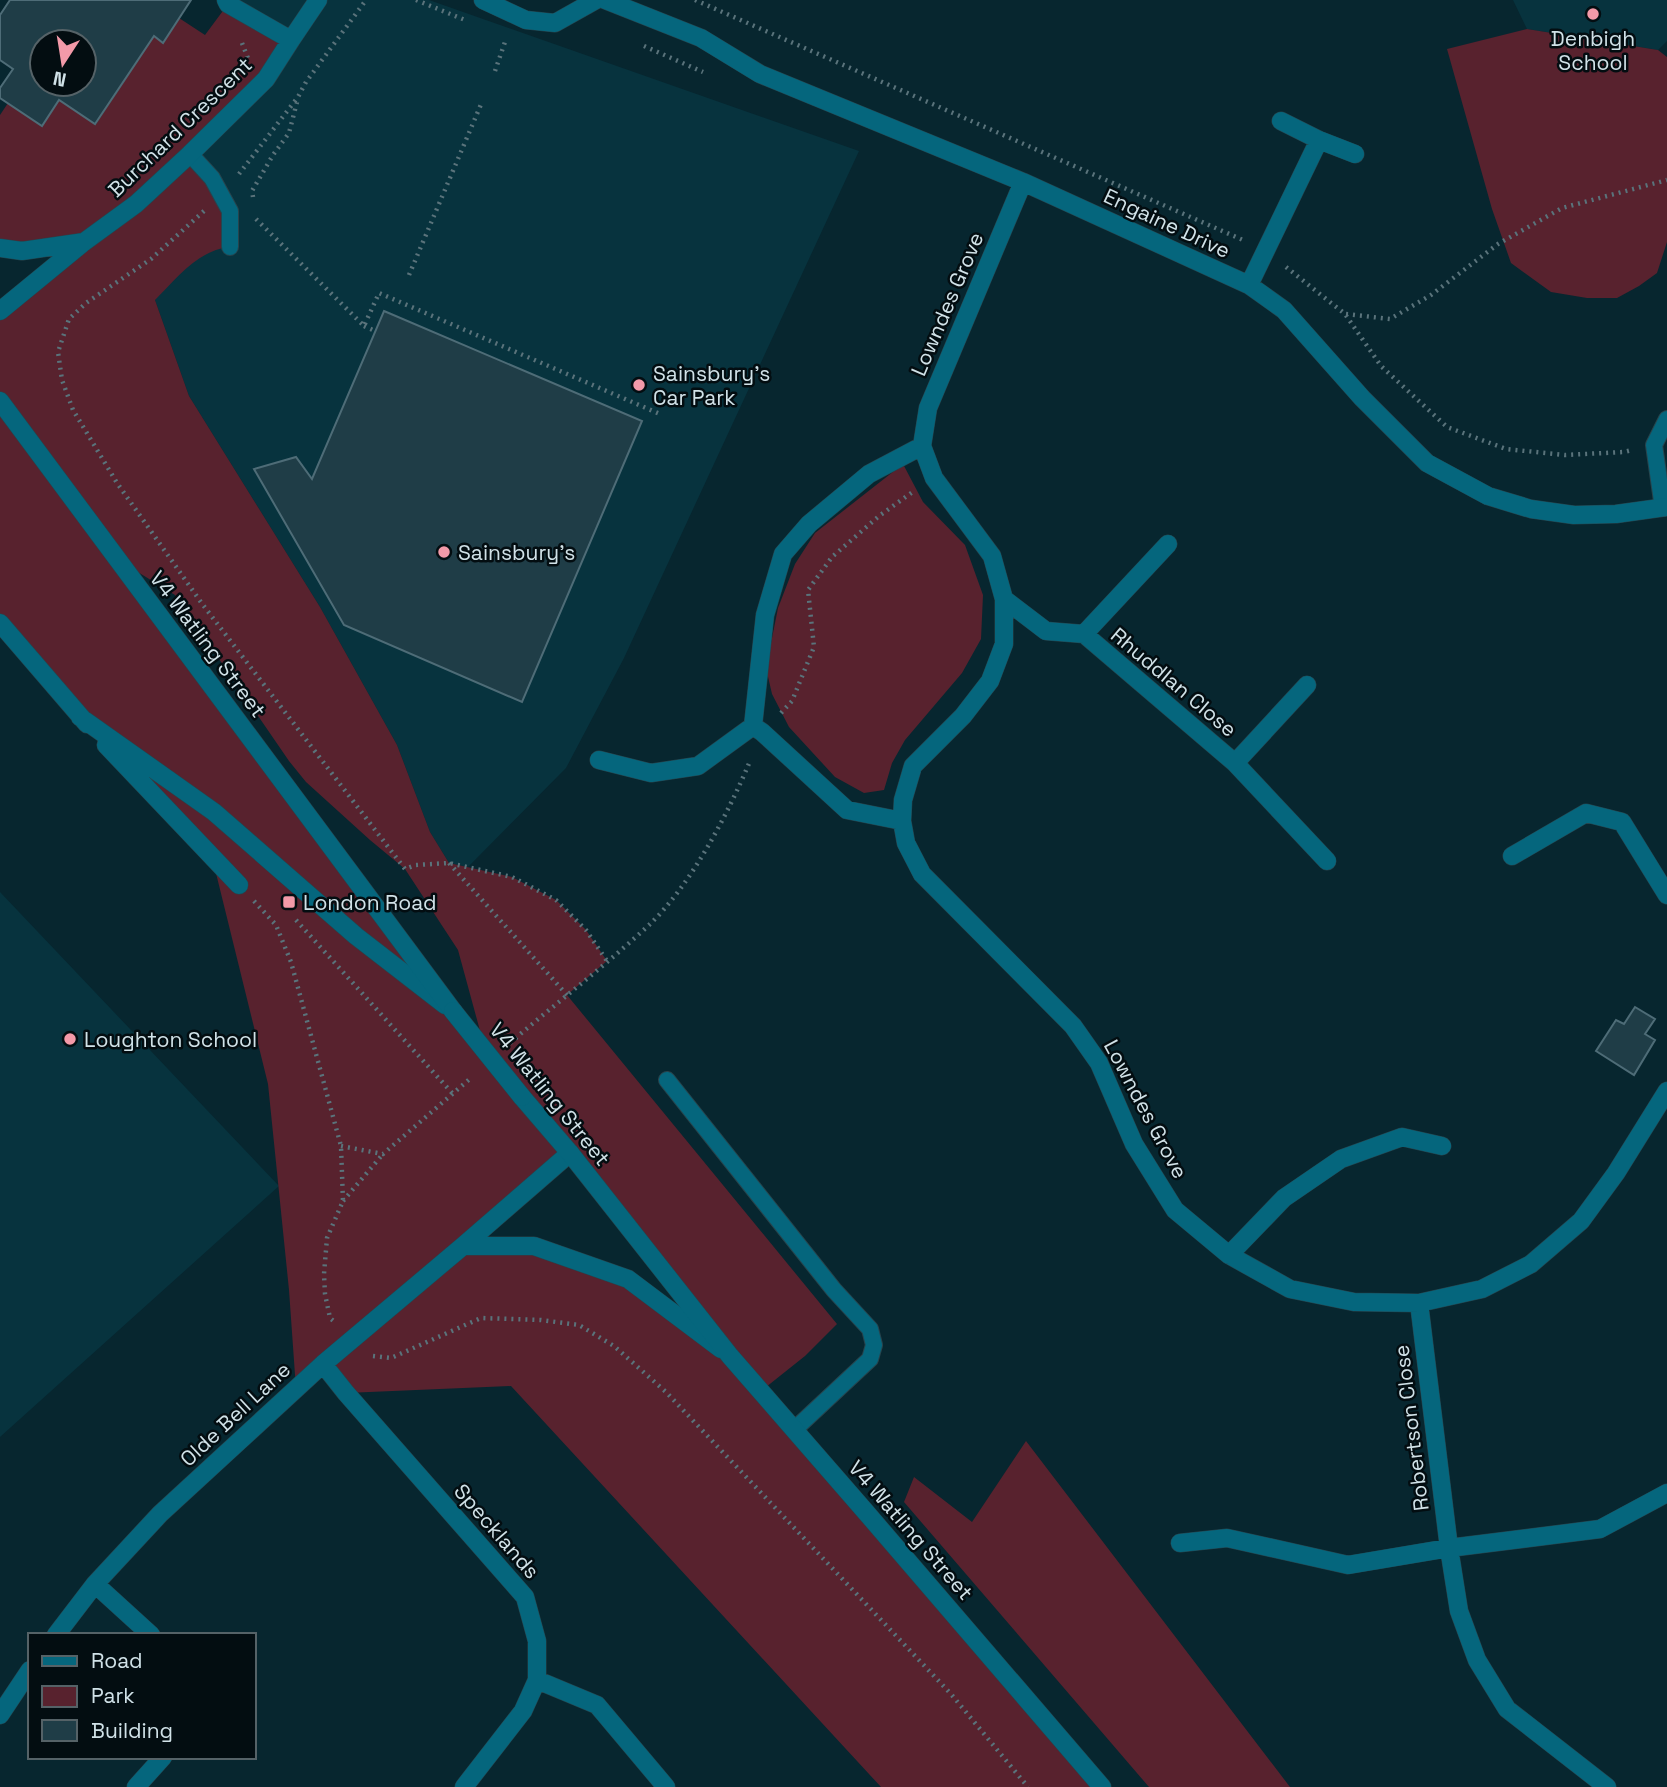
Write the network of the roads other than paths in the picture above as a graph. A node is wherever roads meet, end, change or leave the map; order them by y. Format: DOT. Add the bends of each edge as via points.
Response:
graph roads {
  1 [pos="226,0"];
  2 [pos="318,0"];
  3 [pos="483,0"];
  4 [pos="596,0"];
  5 [pos="605,0"];
  6 [pos="291,40"];
  7 [pos="1281,121"];
  8 [pos="1319,140"];
  9 [pos="190,154"];
  10 [pos="1355,154"];
  11 [pos="1023,182"];
  12 [pos="85,242"];
  13 [pos="230,247"];
  14 [pos="0,248"];
  15 [pos="1249,285"];
  16 [pos="0,311"];
  17 [pos="0,401"];
  18 [pos="1667,419"];
  19 [pos="922,446"];
  20 [pos="1665,507"];
  21 [pos="1168,544"];
  22 [pos="1004,599"];
  23 [pos="0,623"];
  24 [pos="1084,634"];
  25 [pos="1307,685"];
  26 [pos="80,717"];
  27 [pos="757,729"];
  28 [pos="599,760"];
  29 [pos="1235,764"];
  30 [pos="902,821"];
  31 [pos="1512,856"];
  32 [pos="1327,861"];
  33 [pos="239,885"];
  34 [pos="1667,895"];
  35 [pos="453,1011"];
  36 [pos="667,1080"];
  37 [pos="1667,1091"];
  38 [pos="1441,1146"];
  39 [pos="570,1153"];
  40 [pos="463,1247"];
  41 [pos="1229,1255"];
  42 [pos="1419,1303"];
  43 [pos="730,1356"];
  44 [pos="323,1364"];
  45 [pos="795,1429"];
  46 [pos="1667,1493"];
  47 [pos="1180,1543"];
  48 [pos="1448,1548"];
  49 [pos="95,1584"];
  50 [pos="58,1633"];
  51 [pos="149,1633"];
  52 [pos="28,1674"];
  53 [pos="537,1680"];
  54 [pos="0,1715"];
  55 [pos="161,1759"];
  56 [pos="136,1787"];
  57 [pos="464,1787"];
  58 [pos="666,1787"];
  59 [pos="1102,1787"];
  60 [pos="1607,1787"];
  1 -- 6 [label="street"];
  2 -- 6 [label="street, Burchard Crescent"];
  3 -- 4 [label="street" via="526,20 555,23"];
  5 -- 11 [label="street, Engaine Drive" via="701,38 760,74"];
  6 -- 9 [label="street, Burchard Crescent" via="267,79"];
  7 -- 8 [label="street"];
  8 -- 10 [label="street"];
  8 -- 15 [label="street"];
  9 -- 12 [label="street, Burchard Crescent" via="136,204"];
  9 -- 13 [label="lane" via="212,178 230,211"];
  11 -- 15 [label="street, Engaine Drive"];
  11 -- 19 [label="street, Lowndes Grove" via="928,408"];
  12 -- 14 [label="street, Burchard Crescent" via="22,251"];
  12 -- 16 [label="street, Burchard Crescent"];
  15 -- 20 [label="street, Engaine Drive" via="1284,310 1427,463 1475,490 1531,509 1574,514"];
  17 -- 35 [label="street, V4 Watling Street"];
  18 -- 20 [label="lane" via="1654,445"];
  19 -- 22 [label="street, Lowndes Grove" via="934,478 992,556"];
  19 -- 27 [label="street" via="869,474 809,524 783,554 765,615"];
  21 -- 24 [label="street, Rhuddlan Close"];
  22 -- 24 [label="street, Rhuddlan Close" via="1046,631"];
  22 -- 30 [label="street, Lowndes Grove" via="1004,644 990,681 913,766"];
  23 -- 26 [label="street"];
  24 -- 29 [label="street, Rhuddlan Close"];
  25 -- 29 [label="street, Rhuddlan Close"];
  26 -- 33 [label="street"];
  26 -- 35 [label="street" via="214,812 356,936"];
  27 -- 28 [label="street" via="698,766 651,774"];
  27 -- 30 [label="street" via="847,810"];
  29 -- 32 [label="street, Rhuddlan Close"];
  30 -- 41 [label="street, Lowndes Grove" via="906,843 922,874 1073,1026 1099,1063 1134,1144 1175,1210"];
  31 -- 34 [label="street" via="1586,813 1622,822"];
  35 -- 39 [label="street, V4 Watling Street, bridge"];
  36 -- 45 [label="lane" via="870,1329 874,1345 870,1359"];
  37 -- 42 [label="street, Lowndes Grove" via="1581,1221 1531,1264 1482,1289"];
  38 -- 41 [label="street" via="1402,1136 1341,1159 1284,1198"];
  39 -- 40 [label="street, Olde Bell Lane"];
  39 -- 43 [label="street, V4 Watling Street"];
  40 -- 43 [label="street" via="534,1246 628,1279"];
  40 -- 44 [label="street, Olde Bell Lane"];
  41 -- 42 [label="street, Lowndes Grove" via="1290,1289 1354,1303"];
  42 -- 48 [label="street, Robertson Close"];
  43 -- 45 [label="street, V4 Watling Street"];
  44 -- 49 [label="street, Olde Bell Lane" via="160,1514"];
  44 -- 53 [label="street, Specklands" via="525,1597 537,1641"];
  45 -- 59 [label="street, V4 Watling Street"];
  46 -- 48 [label="street" via="1600,1529"];
  47 -- 48 [label="street" via="1227,1538 1348,1565"];
  48 -- 60 [label="street, Robertson Close" via="1459,1611 1477,1660 1507,1709"];
  49 -- 50 [label="street, Olde Bell Lane"];
  49 -- 51 [label="street"];
  52 -- 54 [label="street"];
  53 -- 57 [label="street, Specklands" via="523,1711"];
  53 -- 58 [label="street" via="597,1705"];
  55 -- 56 [label="street"];
}
